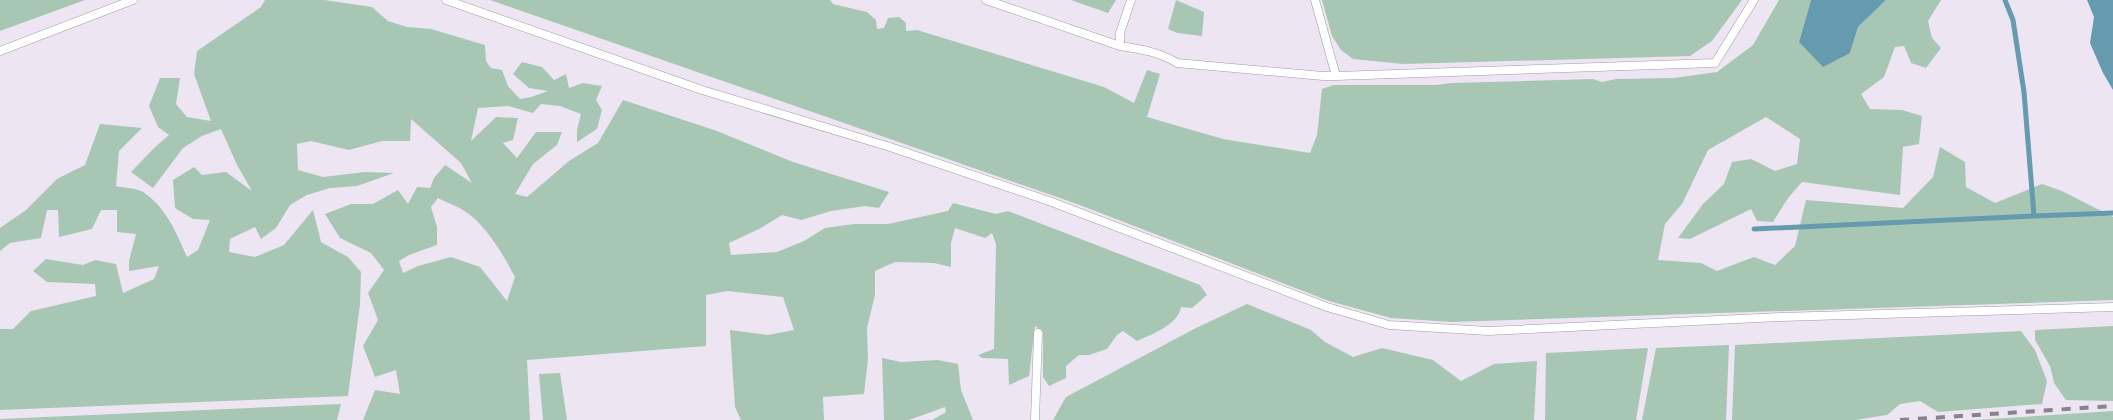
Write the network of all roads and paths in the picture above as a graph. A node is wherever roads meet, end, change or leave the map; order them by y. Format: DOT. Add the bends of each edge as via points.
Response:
graph roads {
  1 [pos="133,0"];
  2 [pos="446,0"];
  3 [pos="986,0"];
  4 [pos="1131,0"];
  5 [pos="1315,0"];
  6 [pos="1754,0"];
  7 [pos="1120,46"];
  8 [pos="0,51"];
  9 [pos="1336,76"];
  10 [pos="2113,307"];
  11 [pos="1038,333"];
  12 [pos="1035,420"];
  1 -- 8 [label="lane"];
  2 -- 10 [label="lane" via="702,90 890,147 1049,201 1327,307 1389,325 1488,331 1781,317"];
  3 -- 7 [label="lane"];
  4 -- 7 [label="lane" via="1120,33"];
  5 -- 9 [label="lane"];
  6 -- 9 [label="lane" via="1715,63"];
  7 -- 9 [label="lane" via="1139,48 1177,63"];
  11 -- 12 [label="lane"];
}
